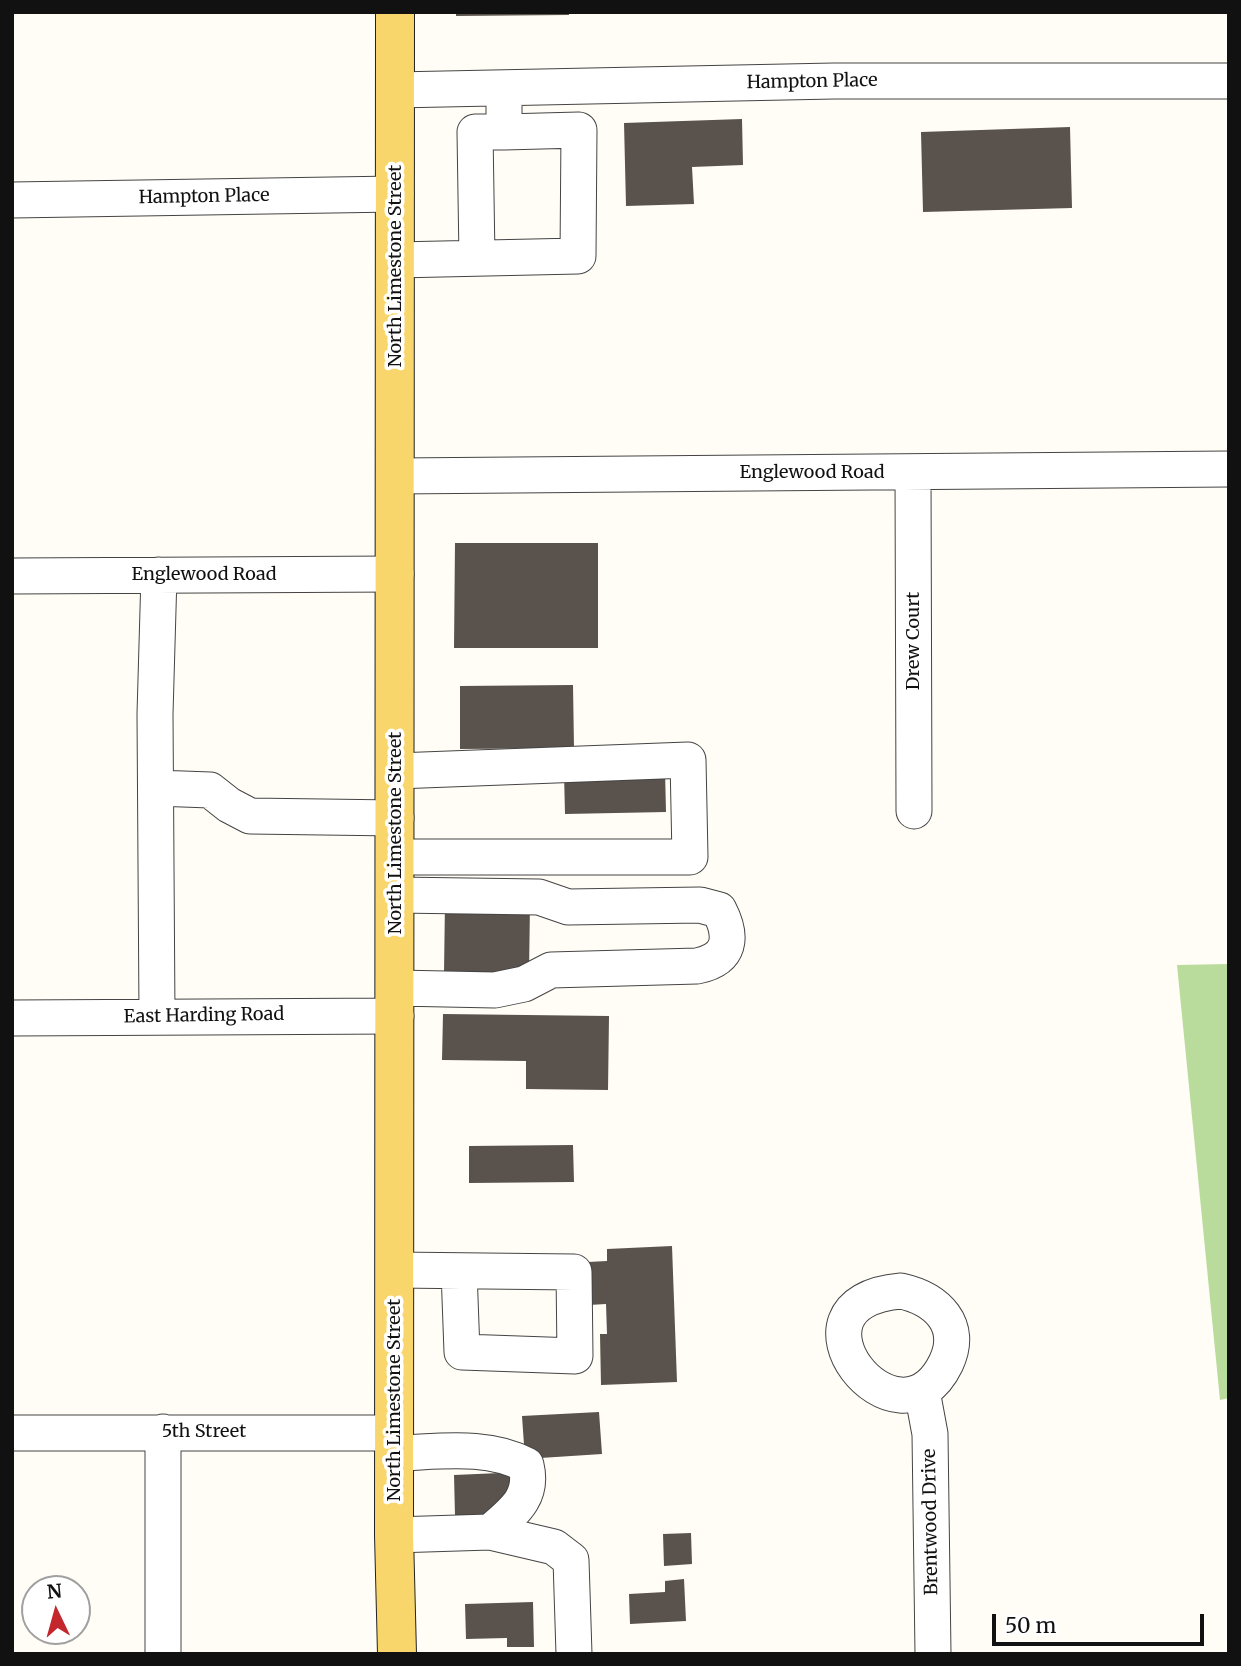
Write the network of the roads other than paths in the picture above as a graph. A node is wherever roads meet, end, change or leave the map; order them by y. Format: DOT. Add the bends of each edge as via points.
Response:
graph roads {
  1 [pos="395,12"];
  2 [pos="1229,81"];
  3 [pos="504,88"];
  4 [pos="396,90"];
  5 [pos="504,132"];
  6 [pos="396,194"];
  7 [pos="12,200"];
  8 [pos="477,258"];
  9 [pos="396,260"];
  10 [pos="1229,470"];
  11 [pos="913,472"];
  12 [pos="396,476"];
  13 [pos="396,574"];
  14 [pos="159,575"];
  15 [pos="12,576"];
  16 [pos="396,771"];
  17 [pos="156,788"];
  18 [pos="914,811"];
  19 [pos="396,818"];
  20 [pos="396,857"];
  21 [pos="449,858"];
  22 [pos="396,895"];
  23 [pos="458,896"];
  24 [pos="408,998"];
  25 [pos="157,1016"];
  26 [pos="12,1018"];
  27 [pos="395,1270"];
  28 [pos="459,1271"];
  29 [pos="922,1391"];
  30 [pos="163,1432"];
  31 [pos="12,1433"];
  32 [pos="395,1443"];
  33 [pos="490,1532"];
  34 [pos="394,1535"];
  35 [pos="163,1654"];
  36 [pos="397,1654"];
  37 [pos="575,1654"];
  38 [pos="933,1654"];
  1 -- 4 [label="main road, North Limestone Street"];
  2 -- 3 [label="street, Hampton Place" via="834,81"];
  3 -- 4 [label="street, Hampton Place"];
  3 -- 5 [label="street"];
  4 -- 6 [label="main road, North Limestone Street"];
  5 -- 8 [label="street" via="475,132"];
  5 -- 8 [label="street" via="579,130 578,256"];
  6 -- 7 [label="street, Hampton Place"];
  6 -- 9 [label="main road, North Limestone Street"];
  8 -- 9 [label="street"];
  9 -- 12 [label="main road, North Limestone Street"];
  10 -- 11 [label="street, Englewood Road"];
  11 -- 12 [label="street, Englewood Road"];
  11 -- 18 [label="street, Drew Court"];
  12 -- 13 [label="main road, North Limestone Street"];
  13 -- 14 [label="street, Englewood Road"];
  13 -- 16 [label="main road, North Limestone Street"];
  14 -- 15 [label="street, Englewood Road"];
  14 -- 17 [label="street"];
  16 -- 19 [label="main road, North Limestone Street"];
  16 -- 21 [label="street" via="688,760 690,857"];
  17 -- 19 [label="street" via="210,790 250,816"];
  17 -- 25 [label="street"];
  19 -- 20 [label="main road, North Limestone Street"];
  20 -- 21 [label="street"];
  20 -- 22 [label="main road, North Limestone Street"];
  21 -- 23 [label="street"];
  22 -- 23 [label="street"];
  22 -- 24 [label="main road, North Limestone Street"];
  23 -- 24 [label="street, East Harding Road" via="538,897 568,907 700,905 719,909 729,929 726,948 712,963 551,970 524,984 495,990"];
  24 -- 25 [label="street, East Harding Road"];
  24 -- 27 [label="main road, North Limestone Street"];
  25 -- 26 [label="street, East Harding Road"];
  27 -- 28 [label="street"];
  27 -- 32 [label="main road, North Limestone Street"];
  29 -- 38 [label="street, Brentwood Drive" via="930,1434"];
  30 -- 31 [label="street, 5th Street"];
  30 -- 32 [label="street, 5th Street"];
  30 -- 35 [label="street"];
  32 -- 33 [label="street, 5th Street" via="486,1451 526,1465 530,1480 527,1496"];
  32 -- 34 [label="main road, North Limestone Street"];
  33 -- 34 [label="street"];
  33 -- 37 [label="street" via="554,1547 571,1560"];
  34 -- 36 [label="main road, North Limestone Street"];
}
